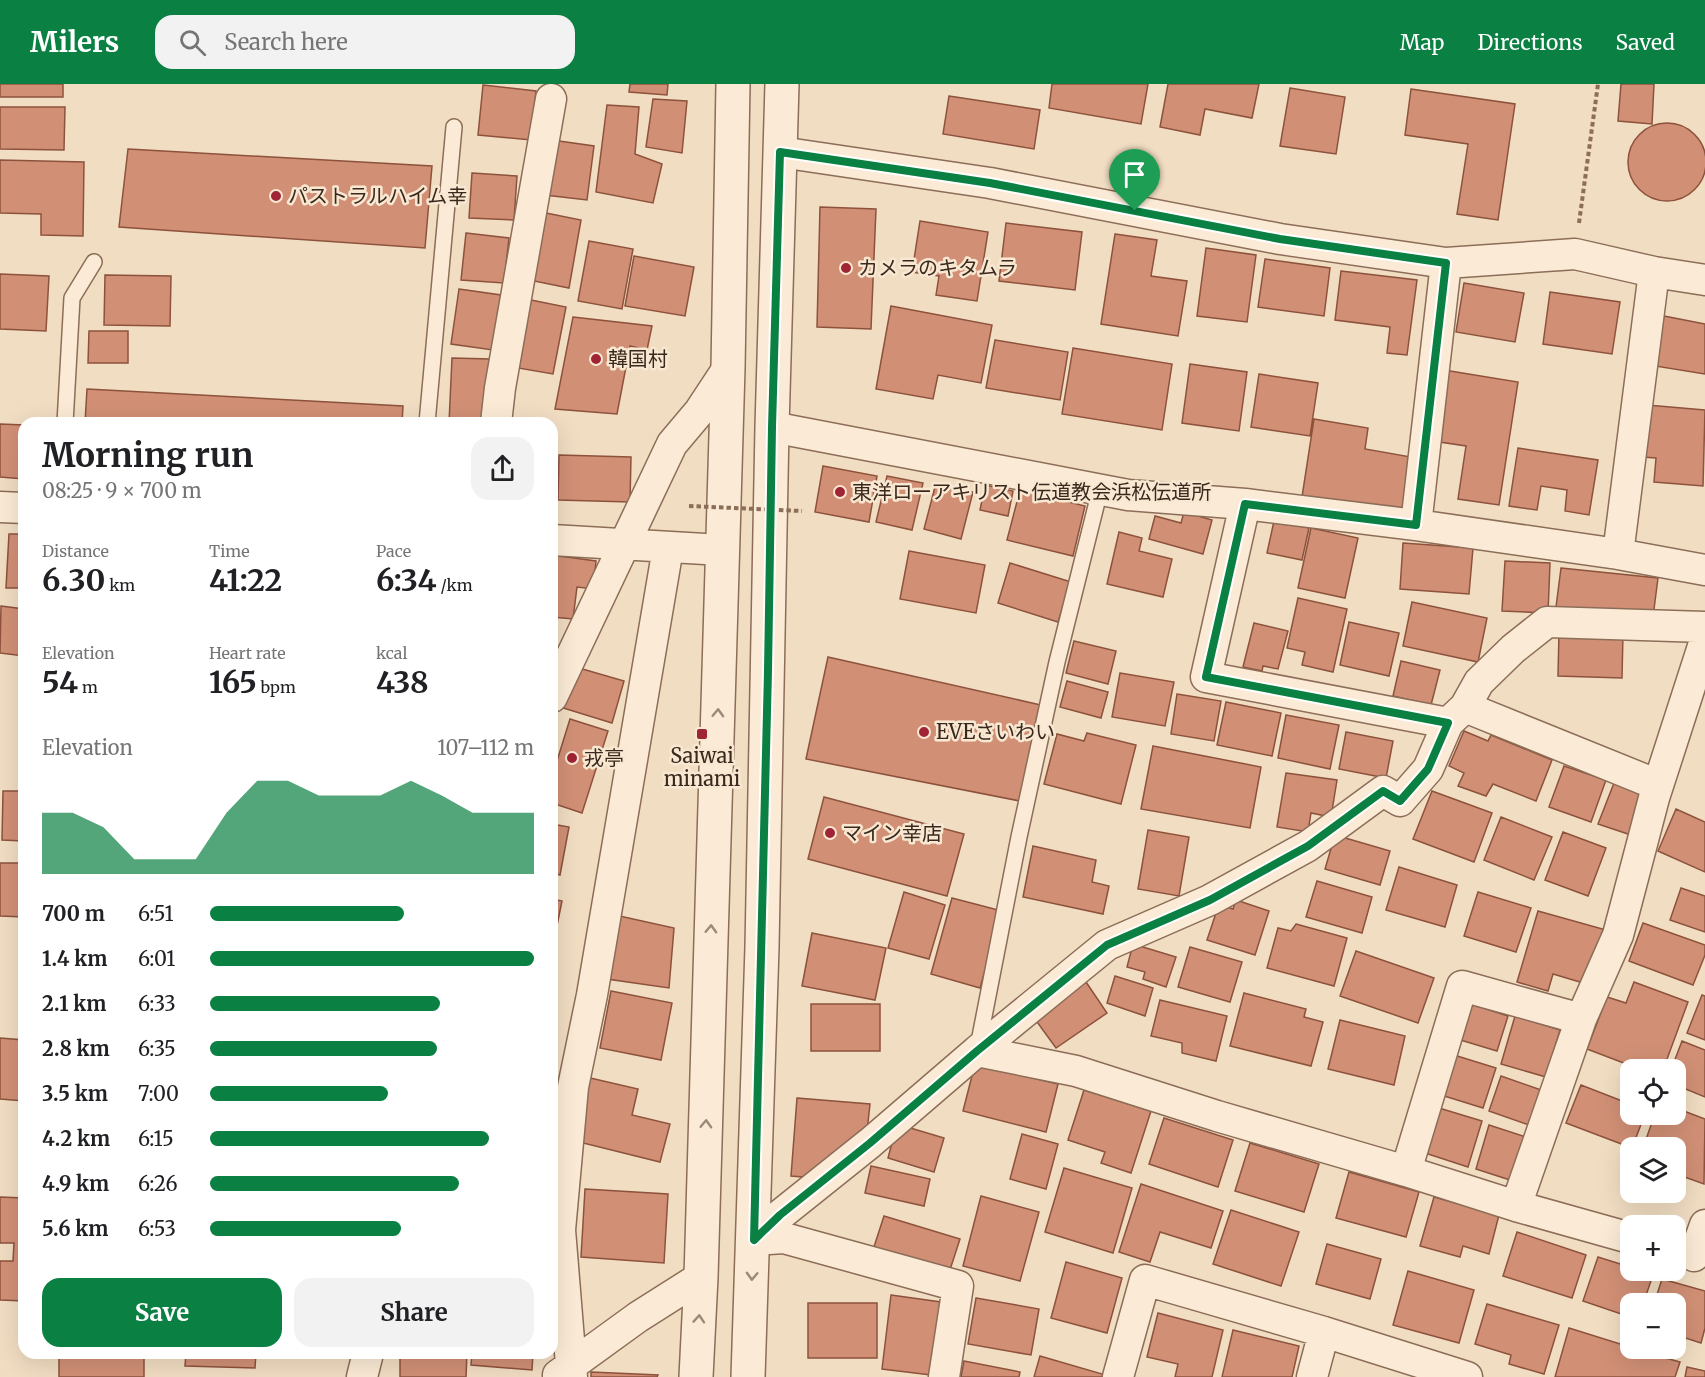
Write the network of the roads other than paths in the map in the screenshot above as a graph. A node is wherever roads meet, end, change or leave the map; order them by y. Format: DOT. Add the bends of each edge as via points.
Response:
graph roads {
  1 [pos="733,84"];
  2 [pos="782,84"];
  3 [pos="551,99"];
  4 [pos="454,128"];
  5 [pos="780,152"];
  6 [pos="94,262"];
  7 [pos="1446,263"];
  8 [pos="1654,272"];
  9 [pos="1705,280"];
  10 [pos="728,368"];
  11 [pos="65,417"];
  12 [pos="429,417"];
  13 [pos="497,417"];
  14 [pos="772,427"];
  15 [pos="1100,490"];
  16 [pos="1245,504"];
  17 [pos="0,507"];
  18 [pos="18,508"];
  19 [pos="1416,525"];
  20 [pos="558,540"];
  21 [pos="624,545"];
  22 [pos="668,548"];
  23 [pos="722,550"];
  24 [pos="1618,554"];
  25 [pos="1705,570"];
  26 [pos="1705,627"];
  27 [pos="1705,640"];
  28 [pos="558,684"];
  29 [pos="1457,715"];
  30 [pos="1659,785"];
  31 [pos="1581,1019"];
  32 [pos="977,1051"];
  33 [pos="1406,1170"];
  34 [pos="1516,1206"];
  35 [pos="1705,1225"];
  36 [pos="1620,1235"];
  37 [pos="754,1240"];
  38 [pos="1692,1256"];
  39 [pos="701,1277"];
  40 [pos="1324,1332"];
  41 [pos="366,1359"];
  42 [pos="566,1374"];
  43 [pos="362,1377"];
  44 [pos="696,1377"];
  45 [pos="748,1377"];
  46 [pos="944,1377"];
  47 [pos="1118,1377"];
  48 [pos="1312,1377"];
  49 [pos="1467,1377"];
  1 -- 10 [label="street"];
  2 -- 5 [label="street"];
  3 -- 13 [label="street"];
  4 -- 12 [label="lane"];
  5 -- 7 [label="street" via="990,183 1280,239"];
  5 -- 14 [label="street"];
  6 -- 11 [label="lane" via="72,298"];
  7 -- 8 [label="street" via="1575,255"];
  7 -- 19 [label="street"];
  8 -- 9 [label="street"];
  8 -- 24 [label="street"];
  10 -- 21 [label="street" via="672,444"];
  10 -- 23 [label="street"];
  14 -- 15 [label="street"];
  14 -- 37 [label="street"];
  15 -- 16 [label="street"];
  15 -- 32 [label="lane" via="1057,662"];
  16 -- 19 [label="street"];
  16 -- 29 [label="street" via="1206,677"];
  17 -- 18 [label="street"];
  19 -- 24 [label="street"];
  20 -- 21 [label="street"];
  21 -- 22 [label="street"];
  21 -- 28 [label="street"];
  22 -- 23 [label="street"];
  22 -- 42 [label="street" via="573,1087 560,1230"];
  39 -- 23 [label="street, one-way"];
  24 -- 25 [label="street"];
  26 -- 29 [label="street" via="1547,622 1479,682"];
  27 -- 30 [label="street"];
  29 -- 30 [label="street"];
  29 -- 32 [label="street" via="1428,769 1400,801 1383,791 1308,846 1210,900 1107,945"];
  30 -- 31 [label="street" via="1618,935"];
  31 -- 33 [label="street" via="1462,986"];
  31 -- 34 [label="street"];
  32 -- 33 [label="street" via="1076,1071"];
  32 -- 37 [label="street"];
  33 -- 34 [label="street"];
  34 -- 36 [label="street"];
  35 -- 38 [label="street"];
  37 -- 45 [label="street, one-way"];
  37 -- 46 [label="street" via="784,1238 958,1286"];
  39 -- 42 [label="street" via="638,1317"];
  44 -- 39 [label="street, one-way"];
  40 -- 47 [label="street" via="1145,1280"];
  40 -- 48 [label="street"];
  40 -- 49 [label="street"];
  41 -- 43 [label="street"];
}
